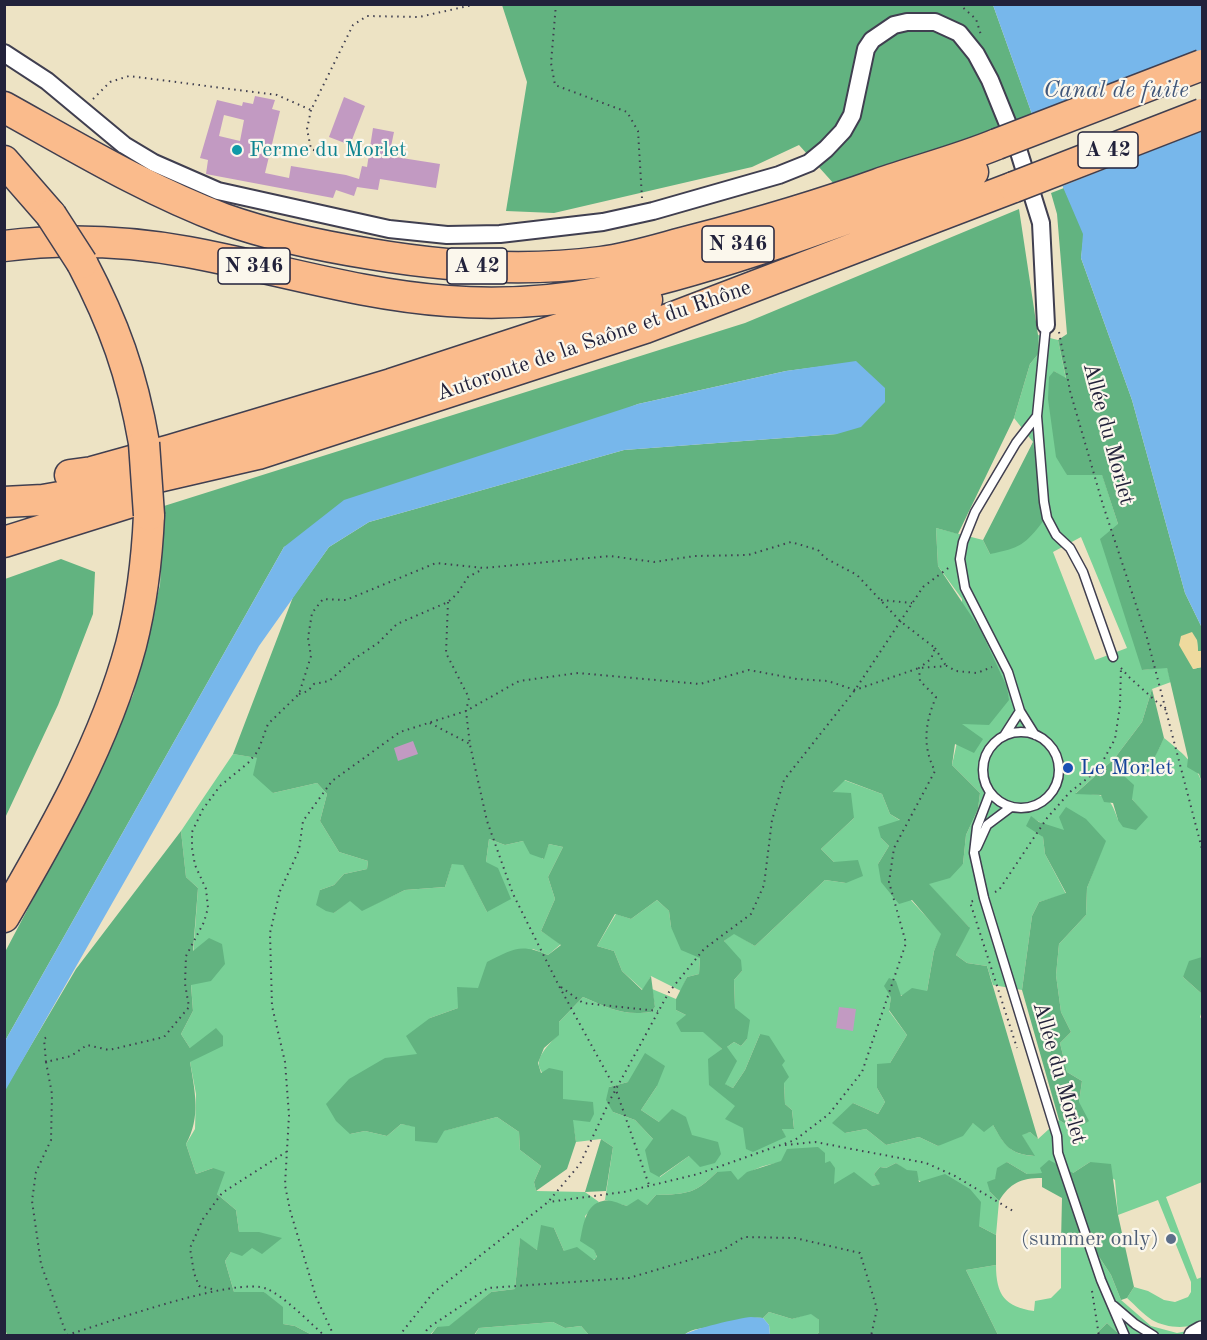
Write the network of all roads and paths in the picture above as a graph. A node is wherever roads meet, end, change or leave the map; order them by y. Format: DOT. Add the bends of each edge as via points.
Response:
graph roads {
  1 [pos="477,4"];
  2 [pos="556,4"];
  3 [pos="959,4"];
  4 [pos="982,43"];
  5 [pos="4,53"];
  6 [pos="1203,65"];
  7 [pos="1203,83"];
  8 [pos="88,104"];
  9 [pos="4,107"];
  10 [pos="311,110"];
  11 [pos="1203,114"];
  12 [pos="334,157"];
  13 [pos="965,157"];
  14 [pos="4,161"];
  15 [pos="1005,163"];
  16 [pos="642,203"];
  17 [pos="4,246"];
  18 [pos="688,273"];
  19 [pos="503,303"];
  20 [pos="1052,325"];
  21 [pos="1037,416"];
  22 [pos="258,454"];
  23 [pos="4,483"];
  24 [pos="4,502"];
  25 [pos="4,542"];
  26 [pos="960,559"];
  27 [pos="484,568"];
  28 [pos="881,600"];
  29 [pos="448,602"];
  30 [pos="912,603"];
  31 [pos="900,621"];
  32 [pos="935,648"];
  33 [pos="1113,657"];
  34 [pos="1004,663"];
  35 [pos="946,666"];
  36 [pos="1121,667"];
  37 [pos="919,668"];
  38 [pos="855,690"];
  39 [pos="299,694"];
  40 [pos="466,711"];
  41 [pos="1020,711"];
  42 [pos="1167,711"];
  43 [pos="430,723"];
  44 [pos="1035,735"];
  45 [pos="1004,736"];
  46 [pos="470,745"];
  47 [pos="990,793"];
  48 [pos="1011,807"];
  49 [pos="1203,849"];
  50 [pos="974,853"];
  51 [pos="984,898"];
  52 [pos="4,917"];
  53 [pos="559,986"];
  54 [pos="659,1011"];
  55 [pos="48,1036"];
  56 [pos="1019,1053"];
  57 [pos="46,1062"];
  58 [pos="616,1090"];
  59 [pos="781,1145"];
  60 [pos="286,1152"];
  61 [pos="649,1186"];
  62 [pos="548,1202"];
  63 [pos="1013,1211"];
  64 [pos="1092,1289"];
  65 [pos="214,1290"];
  66 [pos="1110,1303"];
  67 [pos="1203,1332"];
  68 [pos="67,1335"];
  69 [pos="325,1335"];
  70 [pos="334,1335"];
  71 [pos="399,1335"];
  72 [pos="423,1335"];
  73 [pos="871,1335"];
  74 [pos="1100,1335"];
  75 [pos="1125,1335"];
  76 [pos="1154,1335"];
  77 [pos="1195,1335"];
  1 -- 10 [label="path" via="419,17 367,16 353,25"];
  2 -- 16 [label="path" via="551,63 555,85 627,112 638,131"];
  3 -- 4 [label="path" via="976,19"];
  5 -- 20 [label="street, Allée du Morlet" via="46,81 124,145 218,191 389,229 447,235 500,234 603,222 653,211 809,163 826,149 852,115 866,49 872,40 894,25 935,22 958,33 976,54 1018,149 1041,223"];
  6 -- 15 [label="highway, Autoroute de la Saône et du Rhône / A 42, bridge"];
  7 -- 15 [label="highway, N 346"];
  8 -- 10 [label="path" via="110,82 129,76 277,95"];
  9 -- 13 [label="highway, Autoroute de la Saône et du Rhône / A 42" via="107,164 226,220 337,249 422,262 518,269 604,262 641,254 751,225"];
  10 -- 12 [label="path" via="311,149"];
  11 -- 15 [label="highway, Autoroute de la Saône et du Rhône / A 42, bridge"];
  13 -- 15 [label="highway, Autoroute de la Saône et du Rhône / A 42"];
  13 -- 19 [label="highway, N 346" via="848,206 704,256 521,292"];
  14 -- 52 [label="highway, bridge" via="51,215 106,307 138,409 149,514 141,596 113,700 77,784"];
  15 -- 18 [label="highway, N 346"];
  15 -- 22 [label="highway, Autoroute de la Saône et du Rhône / A 42" via="645,328"];
  17 -- 19 [label="highway, N 346" via="39,242 134,244 400,296"];
  18 -- 19 [label="highway, N 346" via="622,290"];
  18 -- 23 [label="highway" via="674,290 391,384 92,472"];
  20 -- 21 [label="lane, Allée du Morlet"];
  20 -- 42 [label="path, Allée du Morlet"];
  21 -- 26 [label="lane" via="1010,452 975,512"];
  21 -- 33 [label="lane, Allée du Morlet" via="1047,518 1083,572"];
  22 -- 24 [label="highway, Autoroute de la Saône et du Rhône / A 42" via="111,488 43,500"];
  22 -- 25 [label="highway" via="226,471"];
  26 -- 30 [label="path" via="923,587"];
  26 -- 34 [label="lane" via="966,588"];
  27 -- 28 [label="path" via="610,556 654,562 748,555 791,542 818,550 825,558 857,574"];
  27 -- 29 [label="path" via="468,577"];
  27 -- 39 [label="path" via="436,563 346,600 323,599 312,613 308,638 311,656"];
  28 -- 30 [label="path"];
  28 -- 31 [label="path"];
  29 -- 39 [label="path" via="397,624 330,681 314,684"];
  29 -- 40 [label="path" via="446,653 469,698"];
  30 -- 31 [label="path"];
  31 -- 32 [label="path"];
  31 -- 38 [label="path"];
  32 -- 35 [label="path"];
  32 -- 37 [label="path" via="931,659"];
  33 -- 36 [label="path"];
  34 -- 35 [label="path" via="977,673"];
  34 -- 41 [label="lane"];
  35 -- 37 [label="path"];
  36 -- 42 [label="path"];
  36 -- 51 [label="path" via="1115,739 1098,770 1070,792 1047,818 999,890"];
  37 -- 38 [label="path"];
  37 -- 59 [label="path" via="920,681 936,697 926,735 927,756 935,771 894,849 889,882 906,943 862,1072 830,1114 795,1140"];
  38 -- 40 [label="path" via="828,681 749,670 700,684 578,673 519,681"];
  38 -- 54 [label="path" via="784,780 772,820 764,885 751,914 704,949 669,992"];
  39 -- 57 [label="path" via="268,724 258,751 220,786 192,832 195,865 206,889 208,908 186,956 189,1007 164,1037 109,1050 87,1045 71,1056"];
  40 -- 43 [label="path"];
  40 -- 46 [label="path"];
  41 -- 44 [label="lane"];
  41 -- 45 [label="lane"];
  42 -- 49 [label="path, Allée du Morlet"];
  43 -- 46 [label="path"];
  43 -- 60 [label="path" via="400,732 332,781 303,821 299,850 280,891 270,933 272,1006 285,1062 290,1115"];
  44 -- 45 [label="lane" via="1022,732"];
  44 -- 48 [label="lane" via="1057,757 1057,784 1038,804"];
  45 -- 47 [label="lane" via="993,744 984,759 983,772"];
  46 -- 53 [label="path" via="487,821 513,894"];
  47 -- 48 [label="lane"];
  47 -- 50 [label="lane, Allée du Morlet" via="977,827"];
  48 -- 50 [label="lane" via="987,825"];
  50 -- 51 [label="lane, Allée du Morlet"];
  51 -- 56 [label="path" via="970,902"];
  51 -- 66 [label="lane, Allée du Morlet" via="1057,1136 1058,1153"];
  53 -- 54 [label="path" via="583,1004"];
  53 -- 58 [label="path"];
  54 -- 58 [label="path"];
  55 -- 57 [label="path" via="44,1039"];
  57 -- 68 [label="path" via="52,1094 51,1140 36,1172 32,1201 41,1264"];
  58 -- 61 [label="path"];
  58 -- 62 [label="path" via="580,1164"];
  59 -- 61 [label="path" via="698,1174"];
  59 -- 63 [label="path" via="815,1142 926,1163 956,1176"];
  60 -- 65 [label="path" via="222,1193 203,1219 190,1248 199,1286"];
  60 -- 70 [label="path" via="285,1185 290,1210 316,1297"];
  61 -- 62 [label="path"];
  62 -- 71 [label="path" via="432,1293"];
  64 -- 74 [label="path"];
  65 -- 68 [label="path"];
  65 -- 69 [label="path" via="267,1288"];
  66 -- 75 [label="lane, Allée du Morlet"];
  66 -- 76 [label="lane"];
  67 -- 77 [label="street"];
  72 -- 73 [label="path" via="488,1288 629,1278 723,1250 744,1237 795,1238 860,1253 877,1309"];
}
